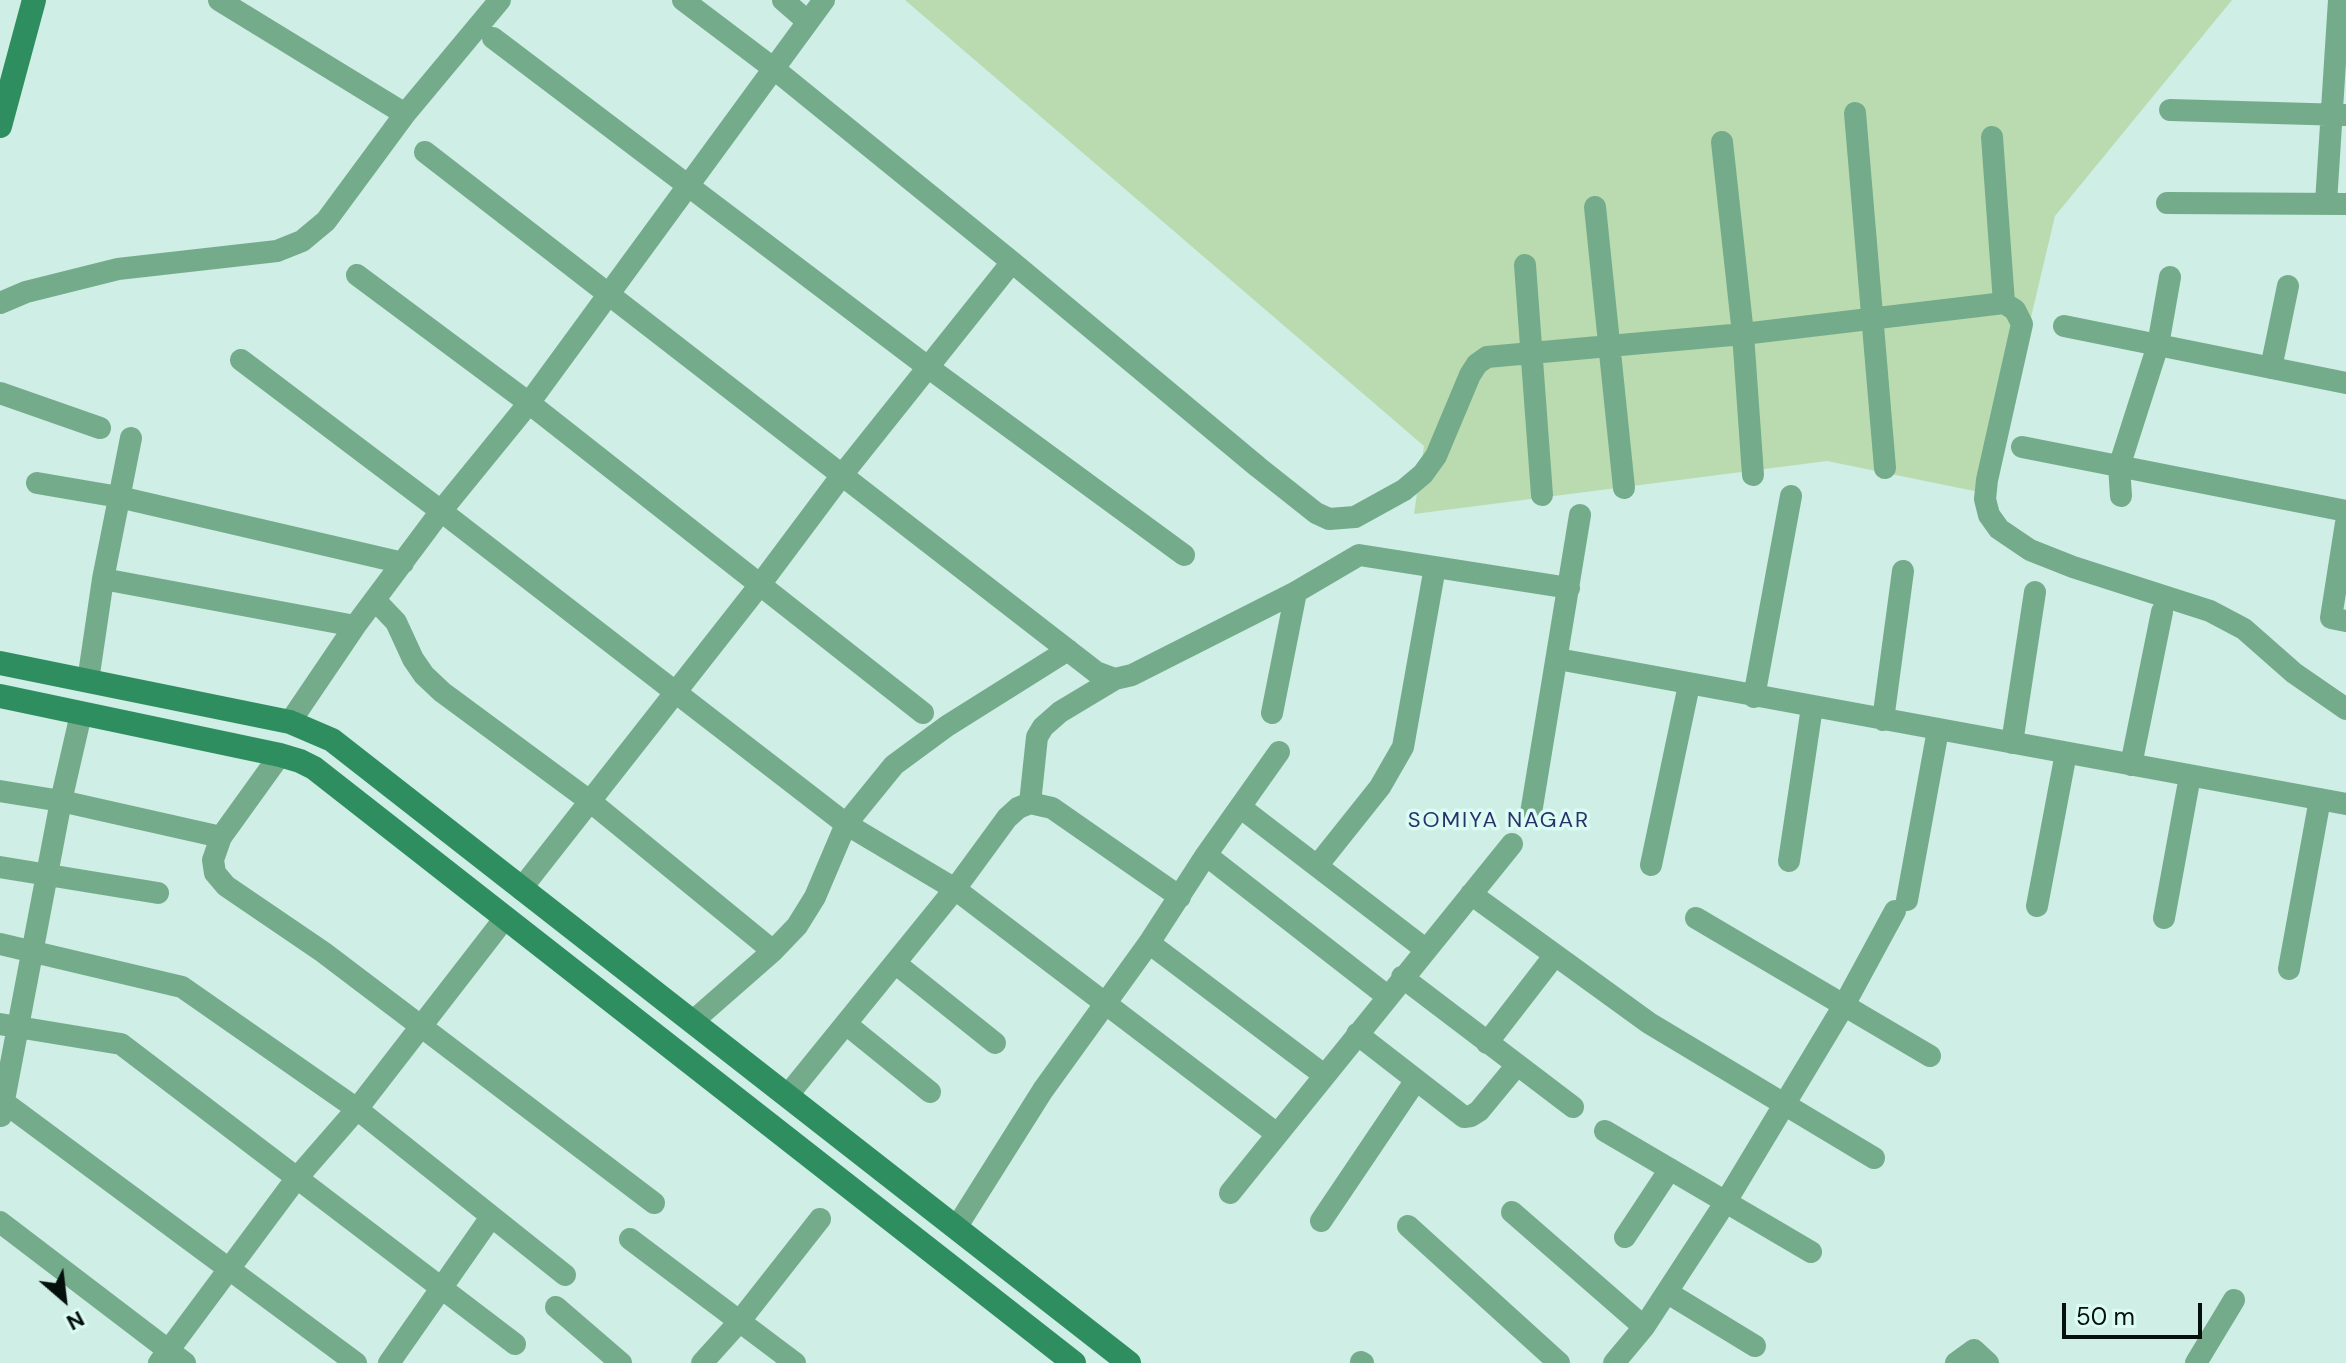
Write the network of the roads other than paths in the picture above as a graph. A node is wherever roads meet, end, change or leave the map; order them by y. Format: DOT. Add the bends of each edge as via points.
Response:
graph roads {
  1 [pos="34,0"];
  2 [pos="219,0"];
  3 [pos="500,0"];
  4 [pos="683,0"];
  5 [pos="783,0"];
  6 [pos="824,0"];
  7 [pos="2339,0"];
  8 [pos="807,21"];
  9 [pos="493,38"];
  10 [pos="773,68"];
  11 [pos="2170,110"];
  12 [pos="1855,113"];
  13 [pos="405,114"];
  14 [pos="2339,115"];
  15 [pos="0,126"];
  16 [pos="1992,137"];
  17 [pos="1722,142"];
  18 [pos="425,152"];
  19 [pos="687,186"];
  20 [pos="2167,203"];
  21 [pos="2336,204"];
  22 [pos="1595,207"];
  23 [pos="1012,262"];
  24 [pos="1525,265"];
  25 [pos="357,275"];
  26 [pos="2170,277"];
  27 [pos="2288,286"];
  28 [pos="609,293"];
  29 [pos="0,303"];
  30 [pos="2004,303"];
  31 [pos="1872,318"];
  32 [pos="2064,326"];
  33 [pos="1743,334"];
  34 [pos="1609,345"];
  35 [pos="2158,345"];
  36 [pos="1533,352"];
  37 [pos="241,360"];
  38 [pos="929,368"];
  39 [pos="2271,368"];
  40 [pos="2346,383"];
  41 [pos="0,393"];
  42 [pos="529,403"];
  43 [pos="100,428"];
  44 [pos="131,438"];
  45 [pos="2022,447"];
  46 [pos="2119,467"];
  47 [pos="1885,468"];
  48 [pos="842,475"];
  49 [pos="1753,475"];
  50 [pos="37,483"];
  51 [pos="1624,488"];
  52 [pos="1542,495"];
  53 [pos="1791,496"];
  54 [pos="2121,496"];
  55 [pos="119,497"];
  56 [pos="441,511"];
  57 [pos="2346,511"];
  58 [pos="1580,515"];
  59 [pos="2346,523"];
  60 [pos="1184,555"];
  61 [pos="403,563"];
  62 [pos="1435,567"];
  63 [pos="1903,571"];
  64 [pos="103,579"];
  65 [pos="759,586"];
  66 [pos="1569,588"];
  67 [pos="1296,592"];
  68 [pos="2035,592"];
  69 [pos="375,600"];
  70 [pos="2162,612"];
  71 [pos="2346,621"];
  72 [pos="355,626"];
  73 [pos="1068,650"];
  74 [pos="1558,659"];
  75 [pos="0,663"];
  76 [pos="1115,679"];
  77 [pos="88,681"];
  78 [pos="1689,685"];
  79 [pos="677,692"];
  80 [pos="0,696"];
  81 [pos="1754,697"];
  82 [pos="1812,707"];
  83 [pos="2346,709"];
  84 [pos="923,713"];
  85 [pos="1272,713"];
  86 [pos="81,714"];
  87 [pos="1883,720"];
  88 [pos="290,722"];
  89 [pos="1938,730"];
  90 [pos="2012,743"];
  91 [pos="1279,752"];
  92 [pos="2066,753"];
  93 [pos="280,755"];
  94 [pos="2131,765"];
  95 [pos="2190,776"];
  96 [pos="0,791"];
  97 [pos="2320,799"];
  98 [pos="61,801"];
  99 [pos="591,802"];
  100 [pos="1030,803"];
  101 [pos="2346,804"];
  102 [pos="1240,807"];
  103 [pos="1531,813"];
  104 [pos="846,824"];
  105 [pos="221,837"];
  106 [pos="1512,844"];
  107 [pos="1206,855"];
  108 [pos="1789,861"];
  109 [pos="1651,865"];
  110 [pos="1317,866"];
  111 [pos="0,867"];
  112 [pos="47,876"];
  113 [pos="521,889"];
  114 [pos="955,889"];
  115 [pos="158,893"];
  116 [pos="1471,894"];
  117 [pos="1180,897"];
  118 [pos="2037,906"];
  119 [pos="505,918"];
  120 [pos="1696,918"];
  121 [pos="2164,918"];
  122 [pos="1149,943"];
  123 [pos="0,944"];
  124 [pos="1425,949"];
  125 [pos="32,950"];
  126 [pos="773,951"];
  127 [pos="1555,955"];
  128 [pos="895,963"];
  129 [pos="2289,969"];
  130 [pos="1402,977"];
  131 [pos="1387,996"];
  132 [pos="1105,1003"];
  133 [pos="1843,1007"];
  134 [pos="692,1022"];
  135 [pos="846,1024"];
  136 [pos="9,1025"];
  137 [pos="419,1027"];
  138 [pos="1357,1034"];
  139 [pos="995,1043"];
  140 [pos="1487,1043"];
  141 [pos="1930,1056"];
  142 [pos="1517,1065"];
  143 [pos="1324,1075"];
  144 [pos="1416,1080"];
  145 [pos="930,1092"];
  146 [pos="787,1096"];
  147 [pos="1785,1105"];
  148 [pos="1573,1107"];
  149 [pos="2,1108"];
  150 [pos="357,1109"];
  151 [pos="1605,1131"];
  152 [pos="1277,1134"];
  153 [pos="1874,1158"];
  154 [pos="1670,1169"];
  155 [pos="296,1179"];
  156 [pos="1230,1193"];
  157 [pos="654,1203"];
  158 [pos="1725,1203"];
  159 [pos="1512,1212"];
  160 [pos="491,1217"];
  161 [pos="820,1219"];
  162 [pos="1321,1221"];
  163 [pos="0,1222"];
  164 [pos="1408,1226"];
  165 [pos="956,1228"];
  166 [pos="1625,1237"];
  167 [pos="630,1239"];
  168 [pos="1811,1252"];
  169 [pos="228,1268"];
  170 [pos="565,1275"];
  171 [pos="441,1289"];
  172 [pos="1668,1293"];
  173 [pos="2234,1300"];
  174 [pos="556,1307"];
  175 [pos="739,1322"];
  176 [pos="1644,1327"];
  177 [pos="515,1344"];
  178 [pos="1755,1346"];
  179 [pos="171,1358"];
  180 [pos="356,1363"];
  181 [pos="389,1363"];
  182 [pos="621,1363"];
  183 [pos="702,1363"];
  184 [pos="795,1363"];
  185 [pos="1074,1363"];
  186 [pos="1129,1363"];
  187 [pos="1559,1363"];
  188 [pos="1614,1363"];
  189 [pos="1956,1363"];
  190 [pos="1988,1363"];
  191 [pos="2196,1363"];
  1 -- 15 [label="main road"];
  2 -- 13 [label="street"];
  3 -- 13 [label="street"];
  4 -- 10 [label="street"];
  5 -- 8 [label="street"];
  6 -- 8 [label="street"];
  7 -- 14 [label="street"];
  8 -- 10 [label="street"];
  9 -- 19 [label="street"];
  10 -- 19 [label="street"];
  10 -- 23 [label="street"];
  11 -- 14 [label="street"];
  12 -- 31 [label="street"];
  13 -- 29 [label="street" via="326,221 302,241 264,253 118,269"];
  14 -- 21 [label="street"];
  16 -- 30 [label="street"];
  17 -- 33 [label="street"];
  18 -- 28 [label="street"];
  19 -- 28 [label="street"];
  19 -- 38 [label="street"];
  20 -- 21 [label="street"];
  22 -- 34 [label="street"];
  23 -- 36 [label="street" via="1258,467 1329,519 1355,517 1423,474 1477,364 1499,354"];
  23 -- 38 [label="street"];
  24 -- 36 [label="street"];
  25 -- 42 [label="street"];
  26 -- 35 [label="street"];
  27 -- 39 [label="street"];
  28 -- 42 [label="street"];
  28 -- 48 [label="street"];
  30 -- 31 [label="street"];
  30 -- 83 [label="street" via="2022,324 1987,480 1985,499 1999,529 2030,550 2073,567 2210,611 2244,629"];
  31 -- 33 [label="street"];
  31 -- 47 [label="street"];
  32 -- 35 [label="street"];
  33 -- 34 [label="street"];
  33 -- 49 [label="street"];
  34 -- 36 [label="street"];
  34 -- 51 [label="street"];
  35 -- 39 [label="street"];
  35 -- 46 [label="street"];
  36 -- 52 [label="street"];
  37 -- 56 [label="street"];
  38 -- 48 [label="street"];
  38 -- 60 [label="street"];
  39 -- 40 [label="street"];
  41 -- 43 [label="street"];
  42 -- 56 [label="street"];
  42 -- 65 [label="street"];
  44 -- 55 [label="street"];
  45 -- 46 [label="street"];
  46 -- 54 [label="street"];
  46 -- 57 [label="street"];
  48 -- 65 [label="street"];
  48 -- 73 [label="street"];
  50 -- 55 [label="street"];
  53 -- 81 [label="street"];
  55 -- 61 [label="street"];
  55 -- 64 [label="street"];
  56 -- 61 [label="street"];
  56 -- 79 [label="street"];
  58 -- 66 [label="street"];
  59 -- 71 [label="street" via="2331,618"];
  61 -- 69 [label="street"];
  62 -- 66 [label="street"];
  62 -- 67 [label="street" via="1359,555"];
  62 -- 110 [label="street" via="1403,747 1380,787"];
  63 -- 87 [label="street"];
  64 -- 72 [label="street"];
  64 -- 77 [label="street"];
  65 -- 79 [label="street"];
  65 -- 84 [label="street"];
  66 -- 74 [label="street"];
  67 -- 76 [label="street"];
  67 -- 85 [label="street"];
  68 -- 90 [label="street"];
  69 -- 72 [label="street"];
  69 -- 99 [label="street" via="396,622 424,675 442,692"];
  70 -- 94 [label="street"];
  72 -- 88 [label="street"];
  73 -- 76 [label="street" via="1096,672"];
  73 -- 104 [label="street" via="894,765"];
  74 -- 78 [label="street"];
  74 -- 103 [label="street"];
  75 -- 77 [label="main road"];
  76 -- 100 [label="street" via="1043,727 1037,737"];
  77 -- 88 [label="main road"];
  78 -- 81 [label="street"];
  78 -- 109 [label="street"];
  79 -- 99 [label="street"];
  79 -- 104 [label="street"];
  80 -- 86 [label="main road"];
  81 -- 82 [label="street"];
  82 -- 87 [label="street"];
  82 -- 108 [label="street"];
  86 -- 93 [label="main road"];
  86 -- 98 [label="street"];
  87 -- 89 [label="street"];
  88 -- 113 [label="main road" via="332,740"];
  89 -- 90 [label="street"];
  89 -- 133 [label="street" via="1901,906"];
  90 -- 92 [label="street"];
  91 -- 102 [label="street"];
  92 -- 94 [label="street"];
  92 -- 118 [label="street"];
  93 -- 105 [label="street"];
  93 -- 119 [label="main road" via="314,768"];
  94 -- 95 [label="street"];
  95 -- 97 [label="street"];
  95 -- 121 [label="street"];
  96 -- 98 [label="street"];
  97 -- 101 [label="street"];
  97 -- 129 [label="street"];
  98 -- 105 [label="street"];
  98 -- 112 [label="street"];
  99 -- 113 [label="street"];
  99 -- 126 [label="street"];
  100 -- 114 [label="street" via="1007,818"];
  100 -- 117 [label="street" via="1052,808"];
  102 -- 107 [label="street"];
  102 -- 110 [label="street"];
  104 -- 114 [label="street"];
  104 -- 126 [label="street" via="815,897"];
  105 -- 137 [label="street" via="213,860 215,873 226,886"];
  106 -- 116 [label="street"];
  107 -- 117 [label="street"];
  107 -- 131 [label="street"];
  110 -- 124 [label="street"];
  111 -- 112 [label="street"];
  112 -- 115 [label="street"];
  112 -- 125 [label="street"];
  113 -- 134 [label="main road"];
  114 -- 128 [label="street"];
  114 -- 132 [label="street"];
  116 -- 124 [label="street"];
  116 -- 127 [label="street"];
  117 -- 122 [label="street"];
  119 -- 137 [label="street"];
  119 -- 185 [label="main road"];
  120 -- 133 [label="street"];
  122 -- 132 [label="street"];
  122 -- 143 [label="street"];
  123 -- 125 [label="street"];
  124 -- 130 [label="street"];
  125 -- 136 [label="street"];
  125 -- 150 [label="street" via="182,987"];
  126 -- 134 [label="street"];
  127 -- 140 [label="street"];
  127 -- 147 [label="street" via="1649,1023"];
  128 -- 135 [label="street"];
  128 -- 139 [label="street"];
  130 -- 131 [label="street"];
  130 -- 140 [label="street"];
  131 -- 138 [label="street"];
  132 -- 152 [label="street"];
  132 -- 165 [label="street"];
  133 -- 141 [label="street"];
  133 -- 147 [label="street"];
  134 -- 146 [label="main road"];
  135 -- 145 [label="street"];
  135 -- 146 [label="street"];
  136 -- 149 [label="street"];
  136 -- 155 [label="street" via="121,1044"];
  137 -- 150 [label="street"];
  137 -- 157 [label="street"];
  138 -- 143 [label="street"];
  138 -- 144 [label="street"];
  140 -- 142 [label="street"];
  142 -- 144 [label="street" via="1471,1116 1456,1112"];
  142 -- 148 [label="street"];
  143 -- 152 [label="street"];
  144 -- 162 [label="street"];
  146 -- 165 [label="main road"];
  147 -- 153 [label="street"];
  147 -- 158 [label="street"];
  149 -- 169 [label="street"];
  150 -- 155 [label="street"];
  150 -- 160 [label="street"];
  151 -- 154 [label="street"];
  152 -- 156 [label="street"];
  154 -- 158 [label="street"];
  154 -- 166 [label="street"];
  155 -- 169 [label="street"];
  155 -- 171 [label="street"];
  158 -- 168 [label="street"];
  158 -- 172 [label="street"];
  159 -- 176 [label="street"];
  160 -- 170 [label="street"];
  160 -- 171 [label="street"];
  161 -- 175 [label="street"];
  163 -- 179 [label="street"];
  164 -- 187 [label="street"];
  165 -- 186 [label="main road"];
  167 -- 175 [label="street"];
  169 -- 179 [label="street"];
  169 -- 180 [label="street"];
  171 -- 177 [label="street"];
  171 -- 181 [label="street"];
  172 -- 176 [label="street"];
  172 -- 178 [label="street"];
  173 -- 191 [label="street"];
  174 -- 182 [label="street"];
  175 -- 183 [label="street"];
  175 -- 184 [label="street"];
  176 -- 188 [label="street"];
  189 -- 190 [label="street" via="1974,1350"];
}
